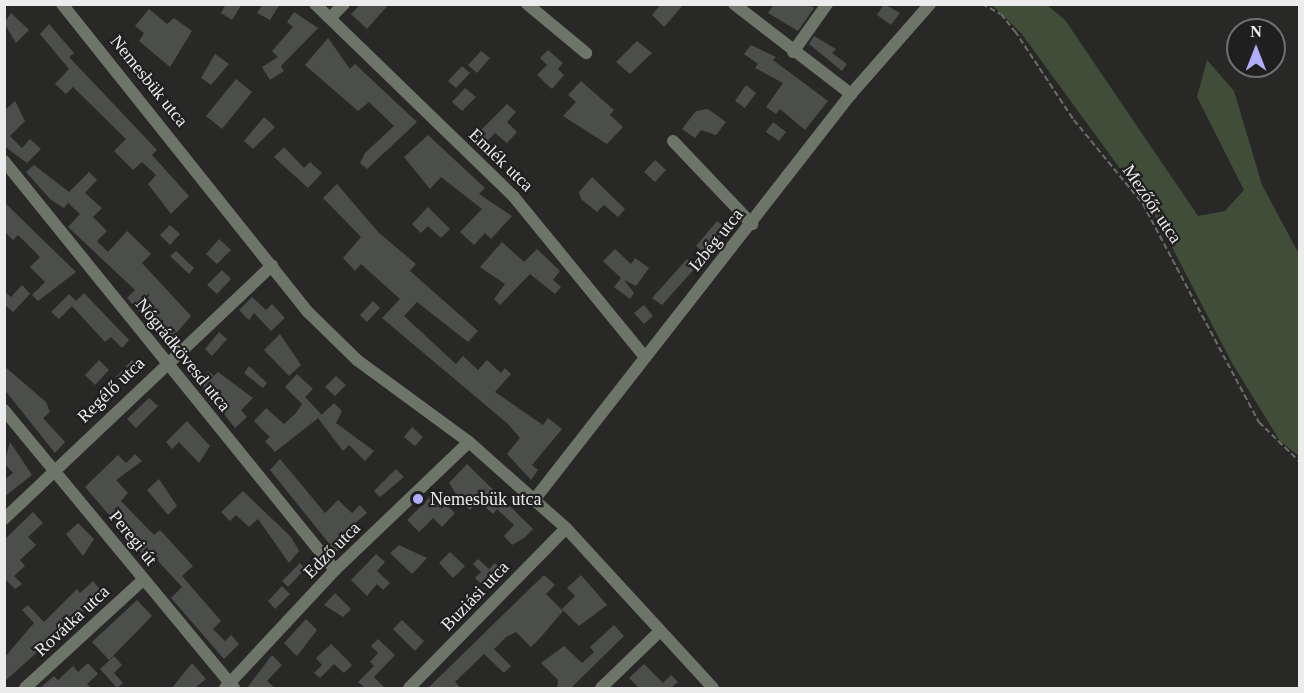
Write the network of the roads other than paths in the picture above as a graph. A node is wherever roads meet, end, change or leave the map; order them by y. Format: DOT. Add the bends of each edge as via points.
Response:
graph roads {
  1 [pos="62,4"];
  2 [pos="315,4"];
  3 [pos="344,4"];
  4 [pos="527,4"];
  5 [pos="734,4"];
  6 [pos="827,4"];
  7 [pos="930,4"];
  8 [pos="331,17"];
  9 [pos="793,52"];
  10 [pos="585,53"];
  11 [pos="852,94"];
  12 [pos="673,141"];
  13 [pos="4,161"];
  14 [pos="752,224"];
  15 [pos="272,266"];
  16 [pos="645,357"];
  17 [pos="165,363"];
  18 [pos="4,410"];
  19 [pos="469,442"];
  20 [pos="54,471"];
  21 [pos="534,500"];
  22 [pos="4,519"];
  23 [pos="566,528"];
  24 [pos="335,570"];
  25 [pos="143,580"];
  26 [pos="660,631"];
  27 [pos="230,687"];
  28 [pos="25,688"];
  29 [pos="408,688"];
  30 [pos="601,688"];
  31 [pos="713,688"];
  1 -- 15 [label="street, Nemesbük utca"];
  2 -- 8 [label="street, Emlék utca"];
  3 -- 8 [label="street"];
  4 -- 10 [label="street"];
  5 -- 9 [label="street"];
  6 -- 9 [label="street"];
  7 -- 11 [label="street, Izbég utca"];
  8 -- 16 [label="street, Emlék utca" via="514,197"];
  9 -- 11 [label="street"];
  11 -- 14 [label="street, Izbég utca"];
  12 -- 14 [label="street"];
  13 -- 17 [label="street, Nógrádkövesd utca"];
  14 -- 16 [label="street, Izbég utca"];
  15 -- 17 [label="street, Regélő utca"];
  15 -- 19 [label="street, Nemesbük utca" via="357,360"];
  16 -- 21 [label="street, Izbég utca"];
  17 -- 20 [label="street, Regélő utca"];
  17 -- 24 [label="street, Nógrádkövesd utca"];
  18 -- 20 [label="street, Peregi út"];
  19 -- 21 [label="street, Nemesbük utca"];
  19 -- 24 [label="street, Edző utca"];
  20 -- 22 [label="street, Regélő utca"];
  20 -- 25 [label="street, Peregi út"];
  21 -- 23 [label="street, Nemesbük utca"];
  23 -- 26 [label="street, Nemesbük utca"];
  23 -- 29 [label="street, Buziási utca"];
  24 -- 27 [label="street, Edző utca"];
  25 -- 27 [label="street, Peregi út"];
  25 -- 28 [label="street, Rovátka utca"];
  26 -- 30 [label="street"];
  26 -- 31 [label="street, Nemesbük utca"];
}
